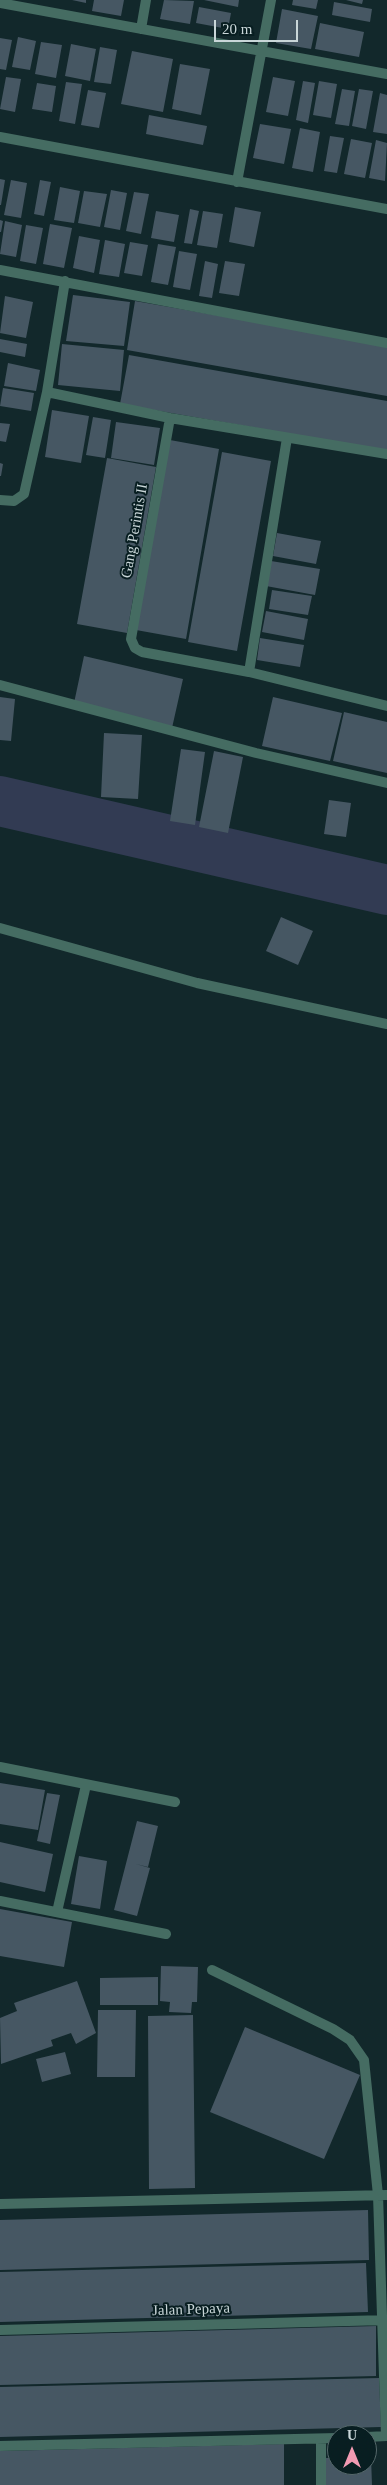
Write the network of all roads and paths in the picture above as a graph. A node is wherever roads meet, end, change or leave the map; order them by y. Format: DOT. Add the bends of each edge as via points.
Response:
graph roads {
  1 [pos="50,0"];
  2 [pos="146,0"];
  3 [pos="271,0"];
  4 [pos="0,3"];
  5 [pos="49,11"];
  6 [pos="141,29"];
  7 [pos="261,51"];
  8 [pos="387,74"];
  9 [pos="0,138"];
  10 [pos="237,182"];
  11 [pos="387,209"];
  12 [pos="0,270"];
  13 [pos="65,282"];
  14 [pos="387,343"];
  15 [pos="47,392"];
  16 [pos="170,418"];
  17 [pos="287,438"];
  18 [pos="387,454"];
  19 [pos="0,500"];
  20 [pos="249,672"];
  21 [pos="0,685"];
  22 [pos="387,706"];
  23 [pos="387,783"];
  24 [pos="0,928"];
  25 [pos="387,1024"];
  26 [pos="0,1768"];
  27 [pos="86,1785"];
  28 [pos="175,1802"];
  29 [pos="0,1901"];
  30 [pos="57,1912"];
  31 [pos="166,1934"];
  32 [pos="212,1970"];
  33 [pos="382,2195"];
  34 [pos="0,2204"];
  35 [pos="385,2320"];
  36 [pos="0,2330"];
  37 [pos="386,2436"];
  38 [pos="320,2439"];
  39 [pos="327,2439"];
  40 [pos="0,2446"];
  41 [pos="322,2485"];
  1 -- 5 [label="street"];
  2 -- 6 [label="street"];
  3 -- 7 [label="street"];
  4 -- 5 [label="street"];
  5 -- 6 [label="street"];
  6 -- 7 [label="street"];
  7 -- 8 [label="street"];
  7 -- 10 [label="street"];
  9 -- 10 [label="street"];
  10 -- 11 [label="street"];
  12 -- 13 [label="street"];
  13 -- 14 [label="street"];
  13 -- 15 [label="street"];
  15 -- 16 [label="street"];
  15 -- 19 [label="street" via="24,494 14,501"];
  16 -- 17 [label="street"];
  16 -- 20 [label="street, Gang Perintis II" via="131,639 134,648 142,652"];
  17 -- 18 [label="street"];
  17 -- 20 [label="street"];
  20 -- 22 [label="street"];
  21 -- 23 [label="street" via="256,753"];
  24 -- 25 [label="street" via="197,982"];
  26 -- 27 [label="street"];
  27 -- 28 [label="street"];
  27 -- 30 [label="street"];
  29 -- 30 [label="street"];
  30 -- 31 [label="street"];
  32 -- 33 [label="street" via="350,2040 364,2060"];
  33 -- 34 [label="street"];
  33 -- 35 [label="street"];
  35 -- 36 [label="street, Jalan Pepaya"];
  35 -- 37 [label="street"];
  38 -- 39 [label="street"];
  38 -- 40 [label="street"];
  38 -- 41 [label="street"];
}
